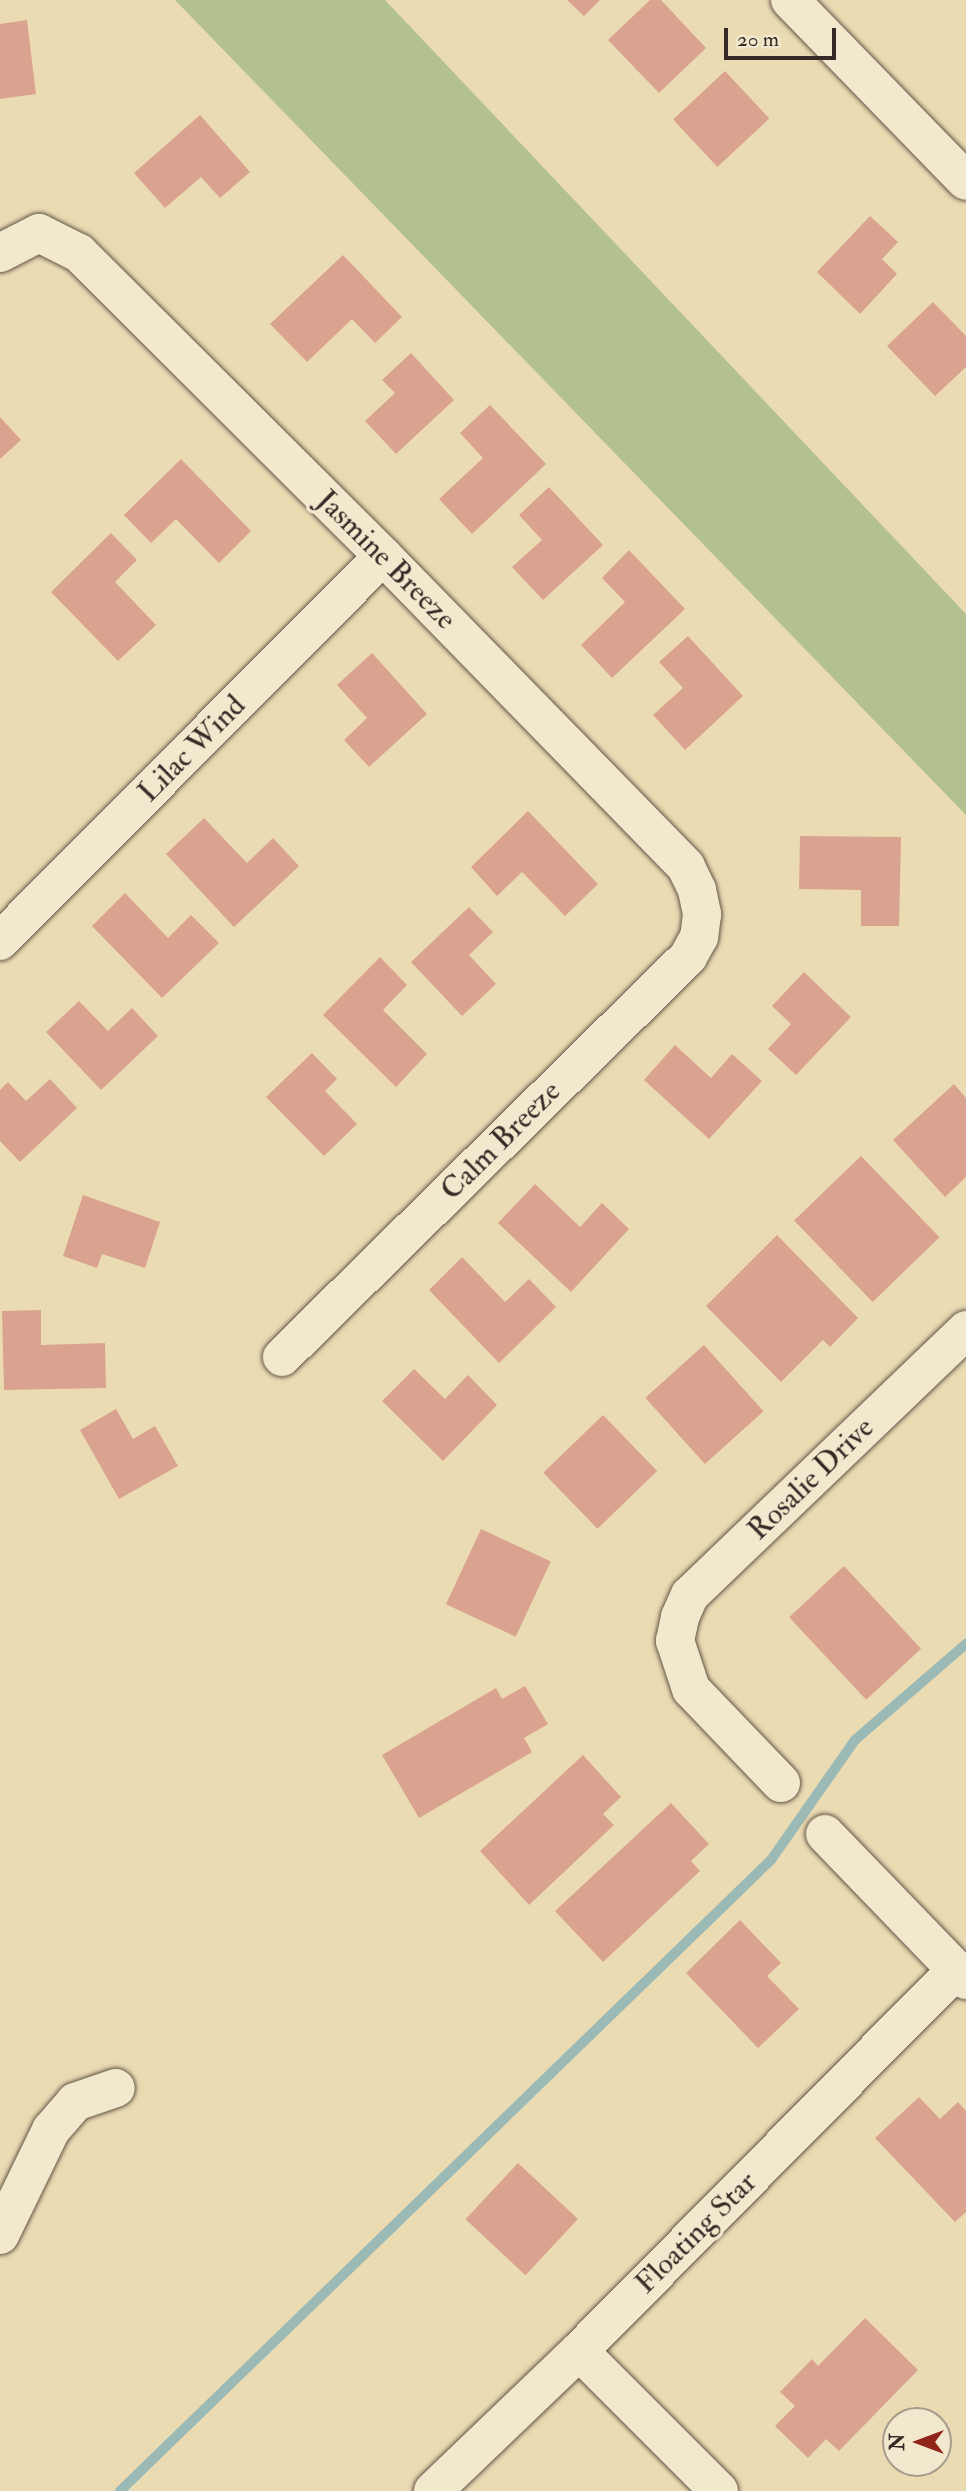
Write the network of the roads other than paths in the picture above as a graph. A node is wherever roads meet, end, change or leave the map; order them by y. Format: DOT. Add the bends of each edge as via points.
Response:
graph roads {
  1 [pos="790,0"];
  2 [pos="966,181"];
  3 [pos="0,253"];
  4 [pos="383,556"];
  5 [pos="702,914"];
  6 [pos="0,941"];
  7 [pos="966,1330"];
  8 [pos="282,1357"];
  9 [pos="781,1783"];
  10 [pos="825,1834"];
  11 [pos="961,1975"];
  12 [pos="116,2088"];
  13 [pos="51,2130"];
  14 [pos="0,2177"];
  15 [pos="0,2235"];
  16 [pos="579,2351"];
  17 [pos="433,2491"];
  18 [pos="719,2491"];
  1 -- 2 [label="street"];
  3 -- 4 [label="street, Jasmine Breeze" via="39,233 79,253"];
  4 -- 5 [label="street, Jasmine Breeze" via="686,867"];
  4 -- 6 [label="street, Lilac Wind"];
  5 -- 8 [label="street, Calm Breeze" via="699,937 688,957"];
  7 -- 9 [label="street, Rosalie Drive" via="690,1595 675,1641 691,1689"];
  10 -- 11 [label="street"];
  11 -- 16 [label="street, Floating Star"];
  12 -- 13 [label="street" via="75,2102"];
  13 -- 14 [label="street"];
  13 -- 15 [label="street"];
  16 -- 17 [label="street, Floating Star"];
  16 -- 18 [label="street"];
}
